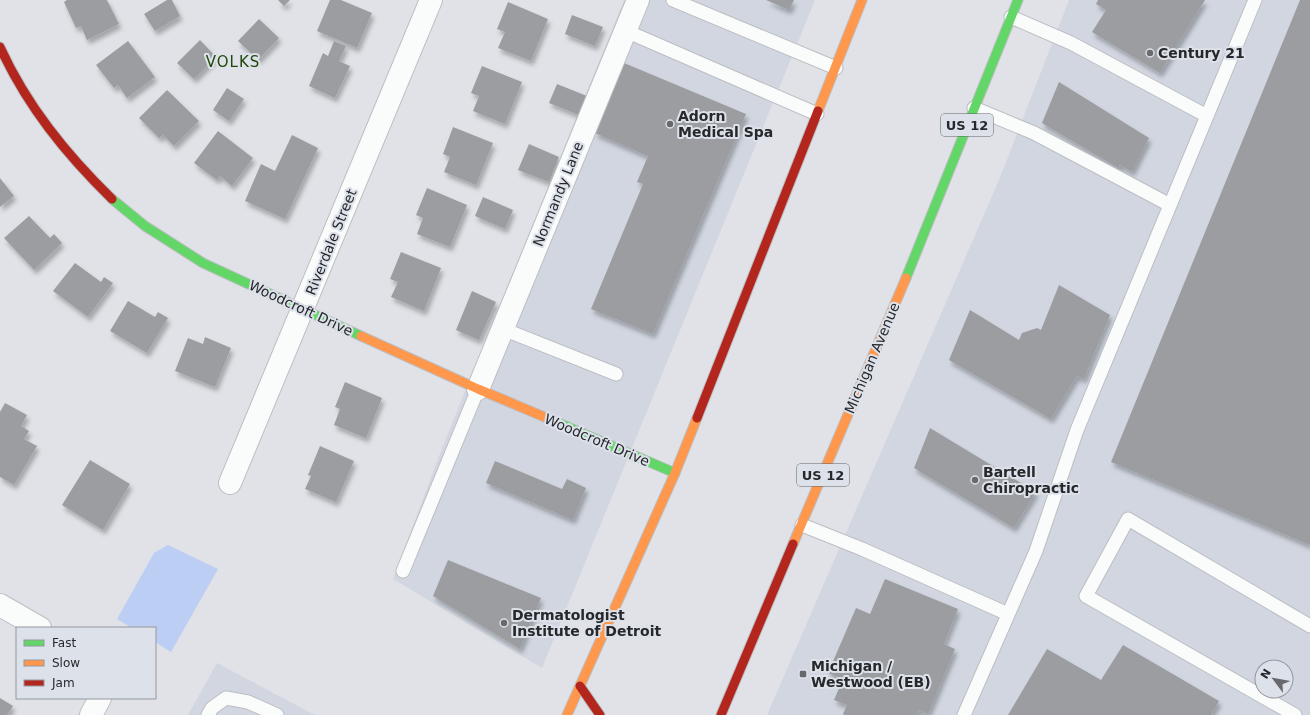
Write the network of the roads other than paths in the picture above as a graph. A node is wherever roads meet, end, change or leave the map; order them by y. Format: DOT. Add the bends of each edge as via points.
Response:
graph roads {
  1 [pos="431,0"];
  2 [pos="638,0"];
  3 [pos="673,0"];
  4 [pos="862,0"];
  5 [pos="1018,0"];
  6 [pos="1256,0"];
  7 [pos="1008,11"];
  8 [pos="626,31"];
  9 [pos="0,47"];
  10 [pos="836,68"];
  11 [pos="974,108"];
  12 [pos="817,114"];
  13 [pos="1207,116"];
  14 [pos="1170,205"];
  15 [pos="303,309"];
  16 [pos="503,328"];
  17 [pos="616,374"];
  18 [pos="478,389"];
  19 [pos="675,473"];
  20 [pos="230,483"];
  21 [pos="802,525"];
  22 [pos="403,571"];
  23 [pos="0,605"];
  24 [pos="1008,614"];
  25 [pos="1310,626"];
  26 [pos="38,627"];
  27 [pos="580,686"];
  28 [pos="99,699"];
  29 [pos="274,714"];
  30 [pos="91,715"];
  31 [pos="208,715"];
  32 [pos="567,715"];
  33 [pos="600,715"];
  34 [pos="721,715"];
  35 [pos="964,715"];
  36 [pos="1295,715"];
  1 -- 15 [label="street, Riverdale Street"];
  2 -- 8 [label="street, Normandy Lane"];
  3 -- 10 [label="lane"];
  4 -- 10 [label="main road"];
  5 -- 7 [label="main road, Michigan Avenue / US 12"];
  6 -- 13 [label="lane"];
  7 -- 11 [label="main road, Michigan Avenue / US 12"];
  7 -- 13 [label="lane"];
  8 -- 12 [label="lane"];
  8 -- 16 [label="street, Normandy Lane"];
  9 -- 15 [label="main road, Woodcroft Drive" via="20,86 48,128 71,157 114,201 169,242 203,263"];
  10 -- 12 [label="main road"];
  11 -- 14 [label="lane" via="1034,132"];
  11 -- 21 [label="main road, Michigan Avenue / US 12"];
  12 -- 19 [label="main road"];
  13 -- 14 [label="lane"];
  14 -- 24 [label="lane" via="1077,430 1036,551"];
  15 -- 18 [label="main road, Woodcroft Drive"];
  15 -- 20 [label="street, Riverdale Street"];
  16 -- 17 [label="lane"];
  16 -- 18 [label="street, Normandy Lane"];
  18 -- 19 [label="main road, Woodcroft Drive"];
  18 -- 22 [label="lane"];
  19 -- 27 [label="main road"];
  21 -- 24 [label="lane"];
  21 -- 34 [label="main road, Michigan Avenue / US 12"];
  23 -- 26 [label="street"];
  24 -- 35 [label="lane"];
  25 -- 36 [label="lane" via="1128,519 1086,596"];
  27 -- 32 [label="main road"];
  27 -- 33 [label="main road"];
  28 -- 30 [label="street"];
  29 -- 31 [label="lane" via="248,702 226,698 212,708"];
}
